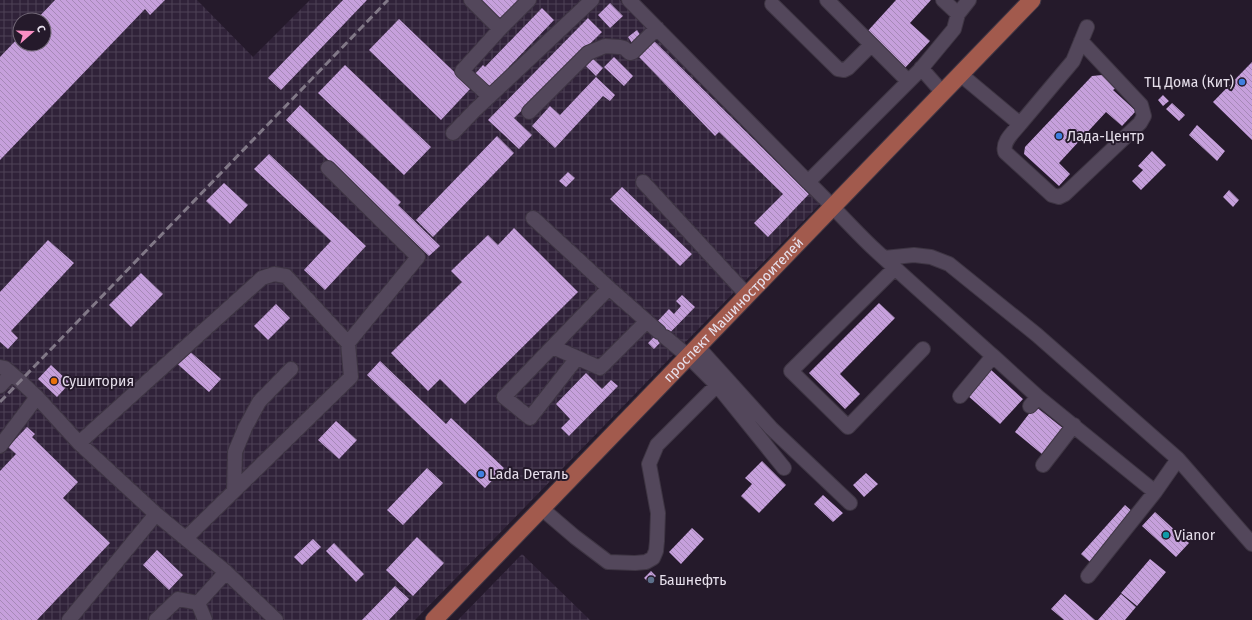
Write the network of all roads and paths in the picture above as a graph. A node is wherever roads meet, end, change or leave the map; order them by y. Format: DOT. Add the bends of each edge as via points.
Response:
graph roads {
  1 [pos="471,0"];
  2 [pos="529,0"];
  3 [pos="592,0"];
  4 [pos="629,0"];
  5 [pos="827,0"];
  6 [pos="943,0"];
  7 [pos="969,0"];
  8 [pos="1032,0"];
  9 [pos="772,4"];
  10 [pos="958,14"];
  11 [pos="1087,27"];
  12 [pos="657,28"];
  13 [pos="500,29"];
  14 [pos="1081,41"];
  15 [pos="871,45"];
  16 [pos="921,68"];
  17 [pos="960,74"];
  18 [pos="908,81"];
  19 [pos="943,92"];
  20 [pos="489,96"];
  21 [pos="529,112"];
  22 [pos="1020,124"];
  23 [pos="453,133"];
  24 [pos="328,168"];
  25 [pos="643,182"];
  26 [pos="808,182"];
  27 [pos="834,206"];
  28 [pos="533,218"];
  29 [pos="890,263"];
  30 [pos="609,288"];
  31 [pos="747,295"];
  32 [pos="647,321"];
  33 [pos="348,343"];
  34 [pos="553,347"];
  35 [pos="923,349"];
  36 [pos="693,352"];
  37 [pos="993,356"];
  38 [pos="577,358"];
  39 [pos="4,368"];
  40 [pos="291,369"];
  41 [pos="717,385"];
  42 [pos="0,386"];
  43 [pos="960,396"];
  44 [pos="37,398"];
  45 [pos="1074,425"];
  46 [pos="79,443"];
  47 [pos="0,446"];
  48 [pos="1178,459"];
  49 [pos="1043,465"];
  50 [pos="784,468"];
  51 [pos="234,491"];
  52 [pos="1155,492"];
  53 [pos="850,503"];
  54 [pos="541,508"];
  55 [pos="156,514"];
  56 [pos="186,538"];
  57 [pos="1252,544"];
  58 [pos="226,572"];
  59 [pos="1088,576"];
  60 [pos="198,603"];
  61 [pos="69,620"];
  62 [pos="156,620"];
  63 [pos="204,620"];
  64 [pos="276,620"];
  65 [pos="434,620"];
  1 -- 13 [label="lane"];
  2 -- 13 [label="lane"];
  3 -- 20 [label="lane"];
  4 -- 12 [label="lane"];
  5 -- 15 [label="lane"];
  6 -- 10 [label="lane"];
  7 -- 10 [label="lane"];
  8 -- 17 [label="main road, проспект Машиностроителей"];
  9 -- 15 [label="lane" via="838,69 848,68"];
  10 -- 16 [label="lane" via="954,29"];
  11 -- 14 [label="lane"];
  12 -- 21 [label="lane" via="633,52 620,47 605,46 588,53"];
  12 -- 26 [label="lane"];
  13 -- 20 [label="lane" via="462,71"];
  14 -- 22 [label="lane" via="1073,62"];
  14 -- 22 [label="lane" via="1141,105 1144,116 1140,123 1059,197 1052,195 1005,152 1007,140"];
  15 -- 18 [label="lane"];
  16 -- 18 [label="lane"];
  16 -- 19 [label="lane"];
  17 -- 19 [label="main road, проспект Машиностроителей"];
  17 -- 22 [label="lane"];
  18 -- 26 [label="lane"];
  19 -- 27 [label="main road, проспект Машиностроителей"];
  20 -- 23 [label="lane"];
  24 -- 33 [label="lane" via="418,257"];
  25 -- 31 [label="lane"];
  26 -- 27 [label="lane"];
  27 -- 29 [label="lane"];
  27 -- 31 [label="main road, проспект Машиностроителей"];
  28 -- 30 [label="lane"];
  29 -- 35 [label="lane" via="792,371 848,427"];
  29 -- 37 [label="lane"];
  29 -- 48 [label="lane" via="914,255 931,257 949,264 1037,335"];
  30 -- 32 [label="lane"];
  30 -- 34 [label="lane"];
  31 -- 36 [label="main road, проспект Машиностроителей"];
  32 -- 36 [label="lane" via="662,335"];
  32 -- 38 [label="lane" via="600,368"];
  33 -- 46 [label="lane" via="286,276 274,274 262,278"];
  33 -- 51 [label="lane" via="351,377"];
  34 -- 38 [label="lane"];
  34 -- 38 [label="lane" via="504,397 530,418"];
  36 -- 41 [label="lane"];
  36 -- 53 [label="lane"];
  36 -- 54 [label="main road, проспект Машиностроителей"];
  37 -- 43 [label="lane"];
  37 -- 45 [label="lane" via="1034,402"];
  39 -- 42 [label="lane"];
  39 -- 44 [label="lane"];
  40 -- 51 [label="lane" via="258,402 244,428 235,452"];
  41 -- 50 [label="lane"];
  41 -- 54 [label="lane" via="657,445 650,464 658,513 657,546 653,558 635,564 608,562"];
  44 -- 46 [label="lane"];
  44 -- 47 [label="lane"];
  45 -- 49 [label="lane"];
  45 -- 52 [label="lane"];
  46 -- 55 [label="lane"];
  48 -- 52 [label="lane"];
  48 -- 57 [label="lane"];
  51 -- 56 [label="lane"];
  52 -- 59 [label="lane"];
  54 -- 65 [label="main road, проспект Машиностроителей"];
  55 -- 56 [label="lane"];
  55 -- 61 [label="lane"];
  56 -- 58 [label="lane"];
  58 -- 60 [label="lane"];
  58 -- 64 [label="lane"];
  60 -- 62 [label="lane" via="178,599"];
  60 -- 63 [label="lane"];
}
